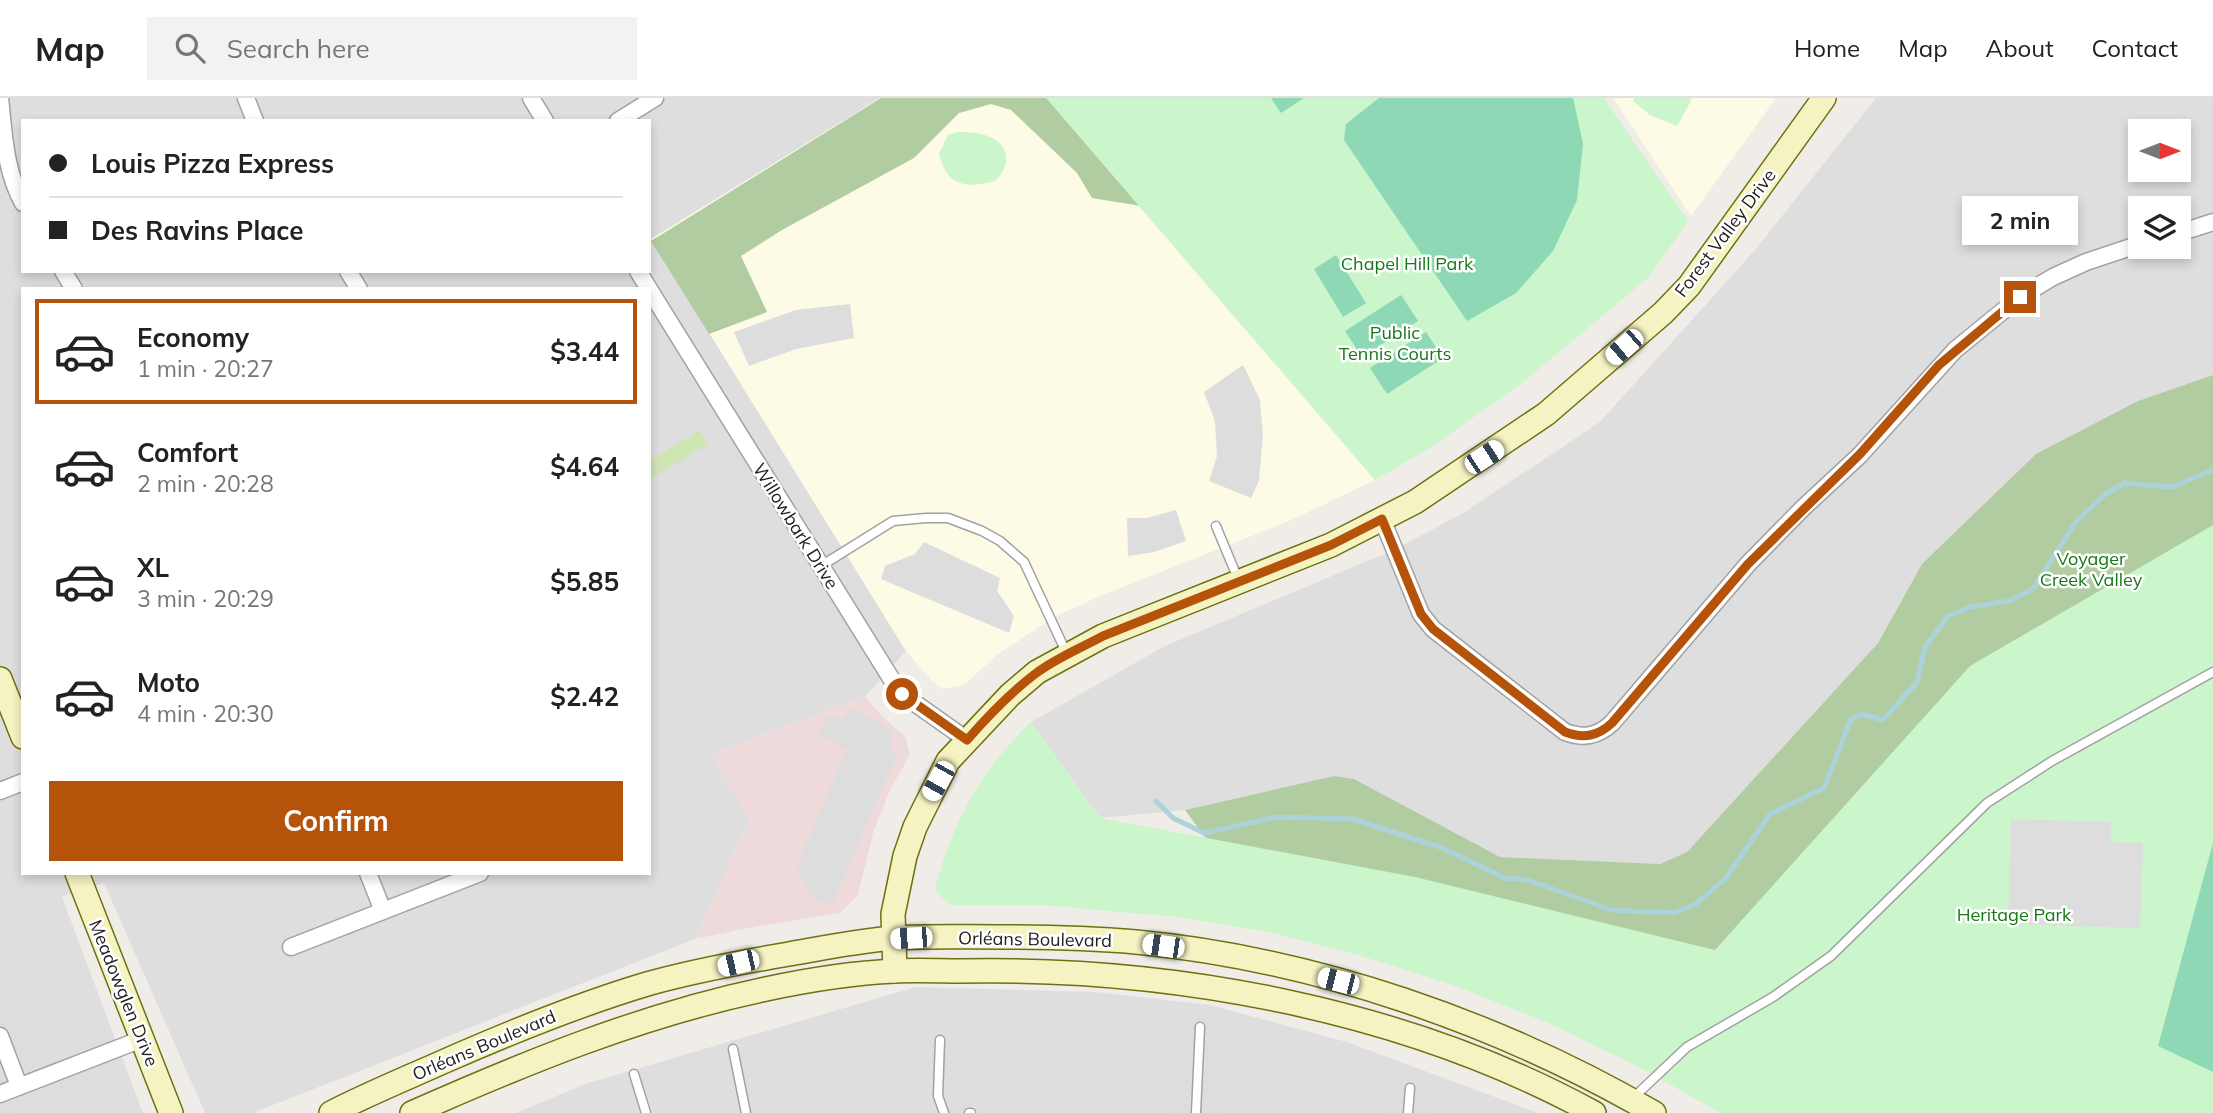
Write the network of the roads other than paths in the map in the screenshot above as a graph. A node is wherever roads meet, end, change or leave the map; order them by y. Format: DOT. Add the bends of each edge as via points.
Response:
graph roads {
  1 [pos="0,98"];
  2 [pos="246,98"];
  3 [pos="531,98"];
  4 [pos="655,98"];
  5 [pos="1824,98"];
  6 [pos="254,119"];
  7 [pos="544,119"];
  8 [pos="621,119"];
  9 [pos="21,199"];
  10 [pos="2213,222"];
  11 [pos="2191,229"];
  12 [pos="2128,248"];
  13 [pos="651,292"];
  14 [pos="1382,519"];
  15 [pos="1216,526"];
  16 [pos="821,566"];
  17 [pos="1239,582"];
  18 [pos="1067,654"];
  19 [pos="2213,672"];
  20 [pos="0,678"];
  21 [pos="21,732"];
  22 [pos="967,740"];
  23 [pos="21,783"];
  24 [pos="0,791"];
  25 [pos="78,875"];
  26 [pos="369,875"];
  27 [pos="475,875"];
  28 [pos="383,911"];
  29 [pos="892,939"];
  30 [pos="291,947"];
  31 [pos="895,971"];
  32 [pos="1200,1027"];
  33 [pos="0,1036"];
  34 [pos="142,1039"];
  35 [pos="940,1040"];
  36 [pos="733,1049"];
  37 [pos="634,1074"];
  38 [pos="19,1086"];
  39 [pos="1409,1088"];
  40 [pos="0,1094"];
  41 [pos="1626,1106"];
  42 [pos="171,1113"];
  43 [pos="331,1113"];
  44 [pos="412,1113"];
  45 [pos="646,1113"];
  46 [pos="746,1113"];
  47 [pos="944,1113"];
  48 [pos="1196,1113"];
  49 [pos="1408,1113"];
  50 [pos="1594,1113"];
  51 [pos="1654,1113"];
  1 -- 9 [label="street" via="8,164"];
  2 -- 6 [label="street"];
  3 -- 7 [label="street"];
  4 -- 8 [label="street"];
  5 -- 14 [label="main road, Forest Valley Drive" via="1711,257 1663,313 1546,414"];
  10 -- 11 [label="street"];
  12 -- 14 [label="street" via="2053,277 1955,349 1860,454 1748,564 1601,732 1579,737 1565,732 1433,629 1421,614"];
  13 -- 16 [label="street, Willowbark Drive"];
  14 -- 17 [label="main road, Forest Valley Drive"];
  15 -- 17 [label="lane"];
  16 -- 18 [label="lane" via="893,521 948,519 982,531 1024,562"];
  16 -- 22 [label="street, Willowbark Drive" via="902,694"];
  17 -- 18 [label="main road, Forest Valley Drive"];
  18 -- 22 [label="main road, Forest Valley Drive" via="1010,695"];
  19 -- 41 [label="lane" via="2052,761 1987,803 1831,956 1773,997 1687,1047"];
  20 -- 21 [label="main road"];
  22 -- 29 [label="main road, Forest Valley Drive" via="948,761 915,827 905,856"];
  23 -- 24 [label="street"];
  25 -- 34 [label="main road, Meadowglen Drive"];
  26 -- 28 [label="street"];
  27 -- 28 [label="street"];
  28 -- 30 [label="street"];
  29 -- 31 [label="main road, Forest Valley Drive"];
  29 -- 41 [label="main road, Orléans Boulevard" via="1095,939 1272,965 1374,991 1475,1026 1587,1074"];
  29 -- 43 [label="main road, Orléans Boulevard" via="738,963 650,983 520,1029"];
  31 -- 44 [label="main road, Orléans Boulevard" via="769,988 635,1023"];
  31 -- 50 [label="main road, Orléans Boulevard" via="1059,971 1133,976 1239,992 1400,1031"];
  32 -- 48 [label="lane"];
  33 -- 38 [label="street"];
  34 -- 38 [label="street"];
  34 -- 42 [label="main road, Meadowglen Drive"];
  35 -- 47 [label="lane" via="938,1096"];
  36 -- 46 [label="lane"];
  37 -- 45 [label="lane"];
  38 -- 40 [label="street"];
  39 -- 49 [label="lane"];
  41 -- 51 [label="main road, Orléans Boulevard"];
}
